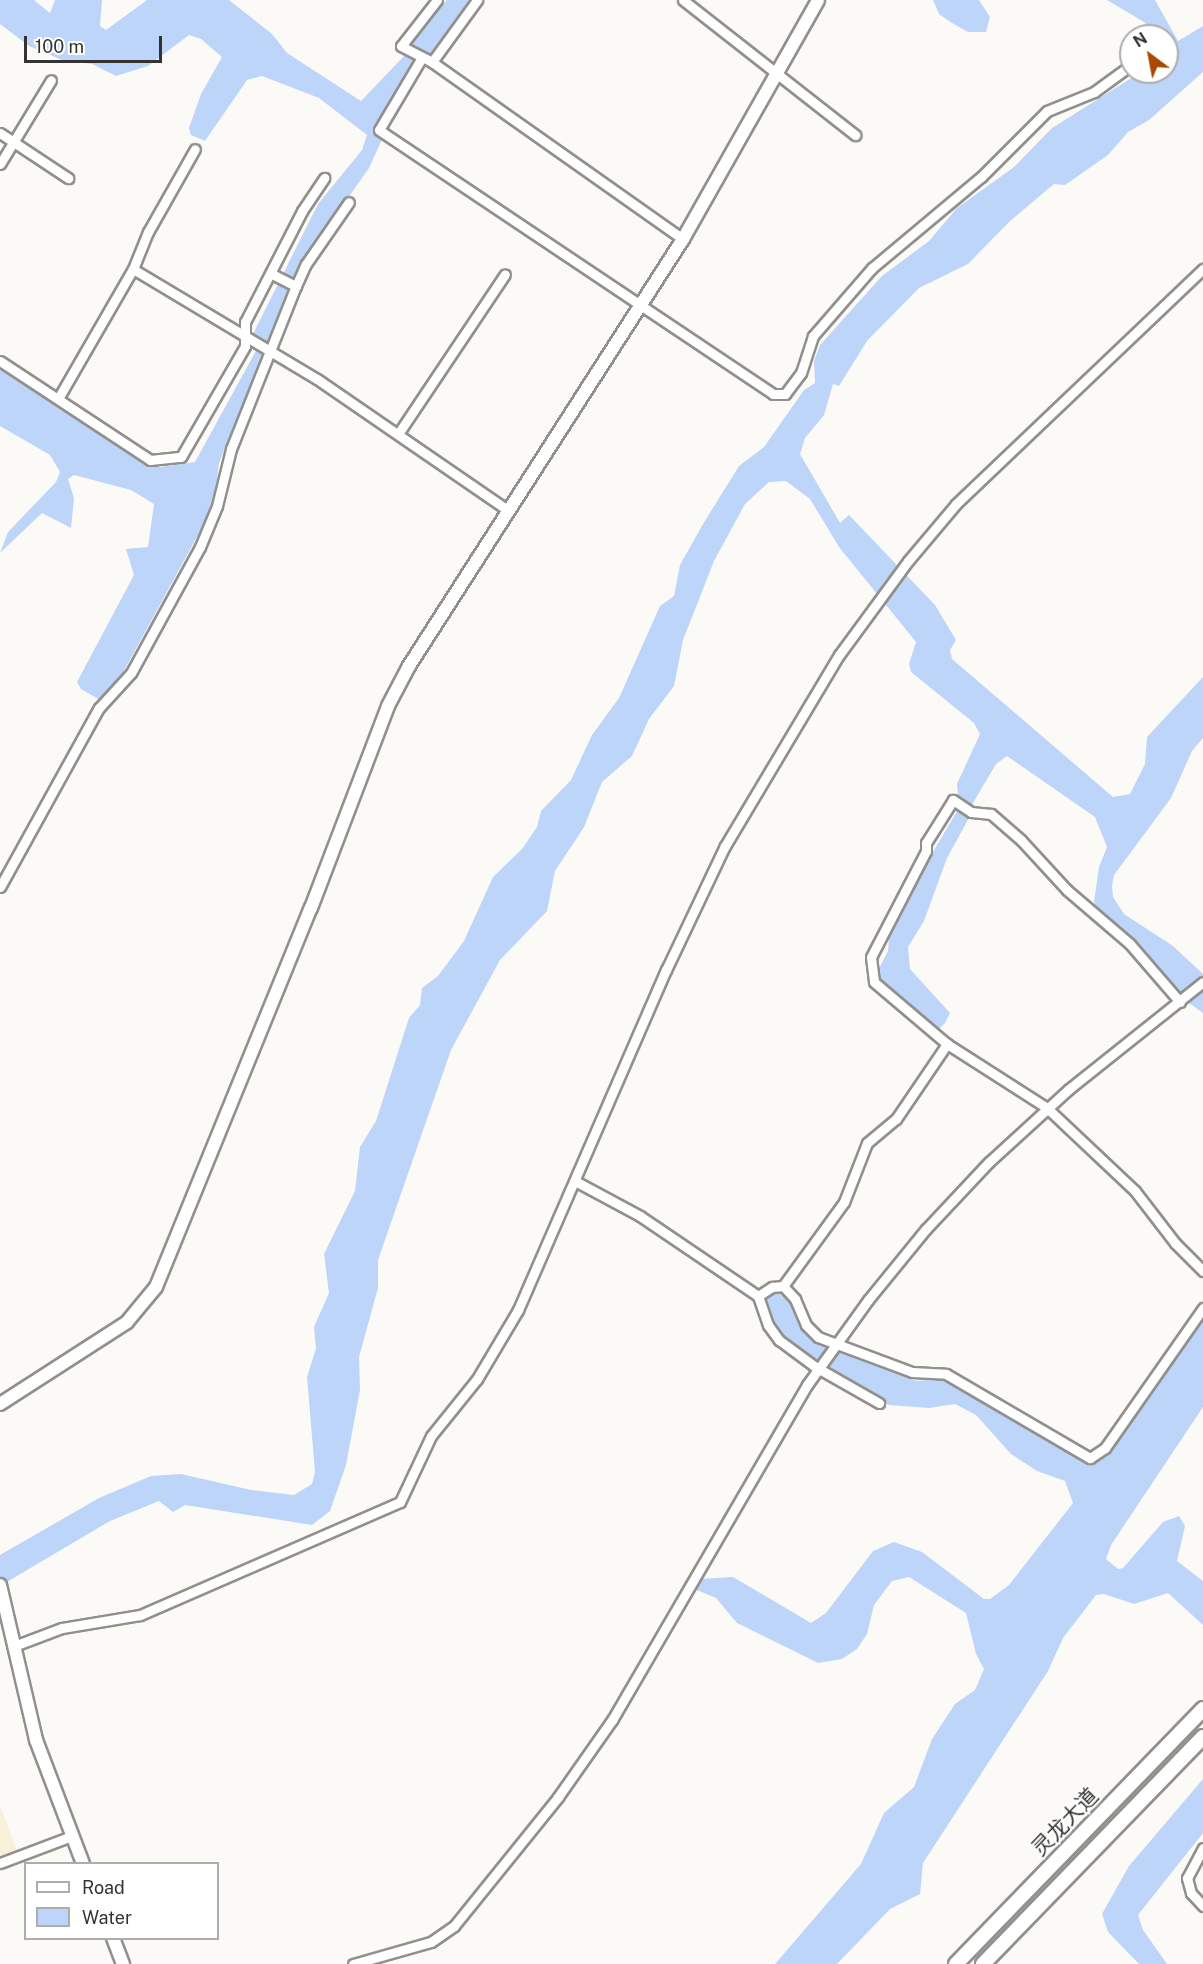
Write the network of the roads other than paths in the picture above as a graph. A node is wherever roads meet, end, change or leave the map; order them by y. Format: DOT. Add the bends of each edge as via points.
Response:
graph roads {
  1 [pos="437,0"];
  2 [pos="477,0"];
  3 [pos="683,0"];
  4 [pos="818,0"];
  5 [pos="422,59"];
  6 [pos="432,62"];
  7 [pos="776,74"];
  8 [pos="1119,74"];
  9 [pos="51,80"];
  10 [pos="0,133"];
  11 [pos="855,135"];
  12 [pos="13,142"];
  13 [pos="195,149"];
  14 [pos="0,164"];
  15 [pos="68,177"];
  16 [pos="324,178"];
  17 [pos="350,202"];
  18 [pos="683,238"];
  19 [pos="133,269"];
  20 [pos="1203,269"];
  21 [pos="272,274"];
  22 [pos="505,274"];
  23 [pos="296,286"];
  24 [pos="642,307"];
  25 [pos="246,334"];
  26 [pos="270,351"];
  27 [pos="0,362"];
  28 [pos="59,396"];
  29 [pos="398,434"];
  30 [pos="509,511"];
  31 [pos="0,886"];
  32 [pos="1203,982"];
  33 [pos="1180,1001"];
  34 [pos="947,1044"];
  35 [pos="1047,1108"];
  36 [pos="575,1181"];
  37 [pos="1203,1271"];
  38 [pos="783,1286"];
  39 [pos="758,1296"];
  40 [pos="1203,1308"];
  41 [pos="834,1344"];
  42 [pos="819,1369"];
  43 [pos="879,1403"];
  44 [pos="0,1404"];
  45 [pos="1,1589"];
  46 [pos="14,1646"];
  47 [pos="1203,1709"];
  48 [pos="1203,1737"];
  49 [pos="72,1836"];
  50 [pos="1203,1848"];
  51 [pos="83,1862"];
  52 [pos="0,1863"];
  53 [pos="1203,1906"];
  54 [pos="114,1940"];
  55 [pos="123,1964"];
  56 [pos="353,1964"];
  57 [pos="956,1964"];
  58 [pos="983,1964"];
  1 -- 5 [label="street" via="401,46"];
  2 -- 6 [label="street"];
  3 -- 7 [label="street"];
  4 -- 7 [label="street"];
  5 -- 6 [label="street"];
  5 -- 24 [label="street" via="379,129"];
  6 -- 18 [label="street"];
  7 -- 11 [label="street"];
  7 -- 18 [label="street"];
  8 -- 24 [label="street" via="1094,92 1047,111 981,177 872,268 813,336 801,373 785,394 773,394"];
  9 -- 12 [label="street"];
  10 -- 12 [label="street"];
  12 -- 14 [label="street"];
  12 -- 15 [label="street"];
  13 -- 19 [label="street" via="148,232"];
  16 -- 21 [label="street" via="302,211"];
  17 -- 23 [label="street" via="306,264"];
  18 -- 24 [label="street"];
  19 -- 25 [label="street"];
  19 -- 28 [label="street"];
  20 -- 36 [label="street" via="971,489 908,561 839,655 725,846 666,970"];
  21 -- 23 [label="street"];
  21 -- 25 [label="street" via="245,322"];
  22 -- 29 [label="street"];
  23 -- 26 [label="street"];
  24 -- 30 [label="street"];
  25 -- 26 [label="street"];
  25 -- 28 [label="street" via="245,346 181,457 150,460"];
  26 -- 29 [label="street"];
  26 -- 31 [label="street" via="231,449 217,506 200,547 131,673 99,708"];
  27 -- 28 [label="street"];
  29 -- 30 [label="street"];
  30 -- 44 [label="street" via="388,706 312,908 156,1287 127,1322"];
  32 -- 33 [label="street"];
  33 -- 34 [label="street" via="1130,944 1067,890 1021,840 991,814 971,812 953,800 926,843 926,851 879,938 870,963 874,982"];
  33 -- 35 [label="street"];
  34 -- 35 [label="street"];
  34 -- 38 [label="street" via="896,1119 867,1143 844,1202"];
  35 -- 37 [label="street" via="1135,1191 1175,1243"];
  35 -- 41 [label="street" via="938,1214"];
  36 -- 39 [label="street" via="640,1216"];
  36 -- 46 [label="street" via="508,1329 477,1379 431,1436 397,1506 140,1615 62,1628"];
  38 -- 39 [label="street" via="772,1287"];
  38 -- 41 [label="street" via="795,1299 810,1331"];
  39 -- 42 [label="street" via="775,1336"];
  40 -- 41 [label="street" via="1105,1448 1090,1458 946,1374 912,1372"];
  41 -- 42 [label="street"];
  42 -- 43 [label="street"];
  42 -- 56 [label="street" via="723,1525 612,1720 558,1797 446,1932 424,1944"];
  45 -- 46 [label="street"];
  46 -- 49 [label="street" via="36,1740"];
  47 -- 57 [label="main road, 灵龙大道"];
  48 -- 58 [label="main road, 灵龙大道"];
  49 -- 51 [label="street"];
  49 -- 52 [label="street"];
  50 -- 53 [label="street" via="1187,1878 1191,1893"];
  54 -- 55 [label="street"];
}
